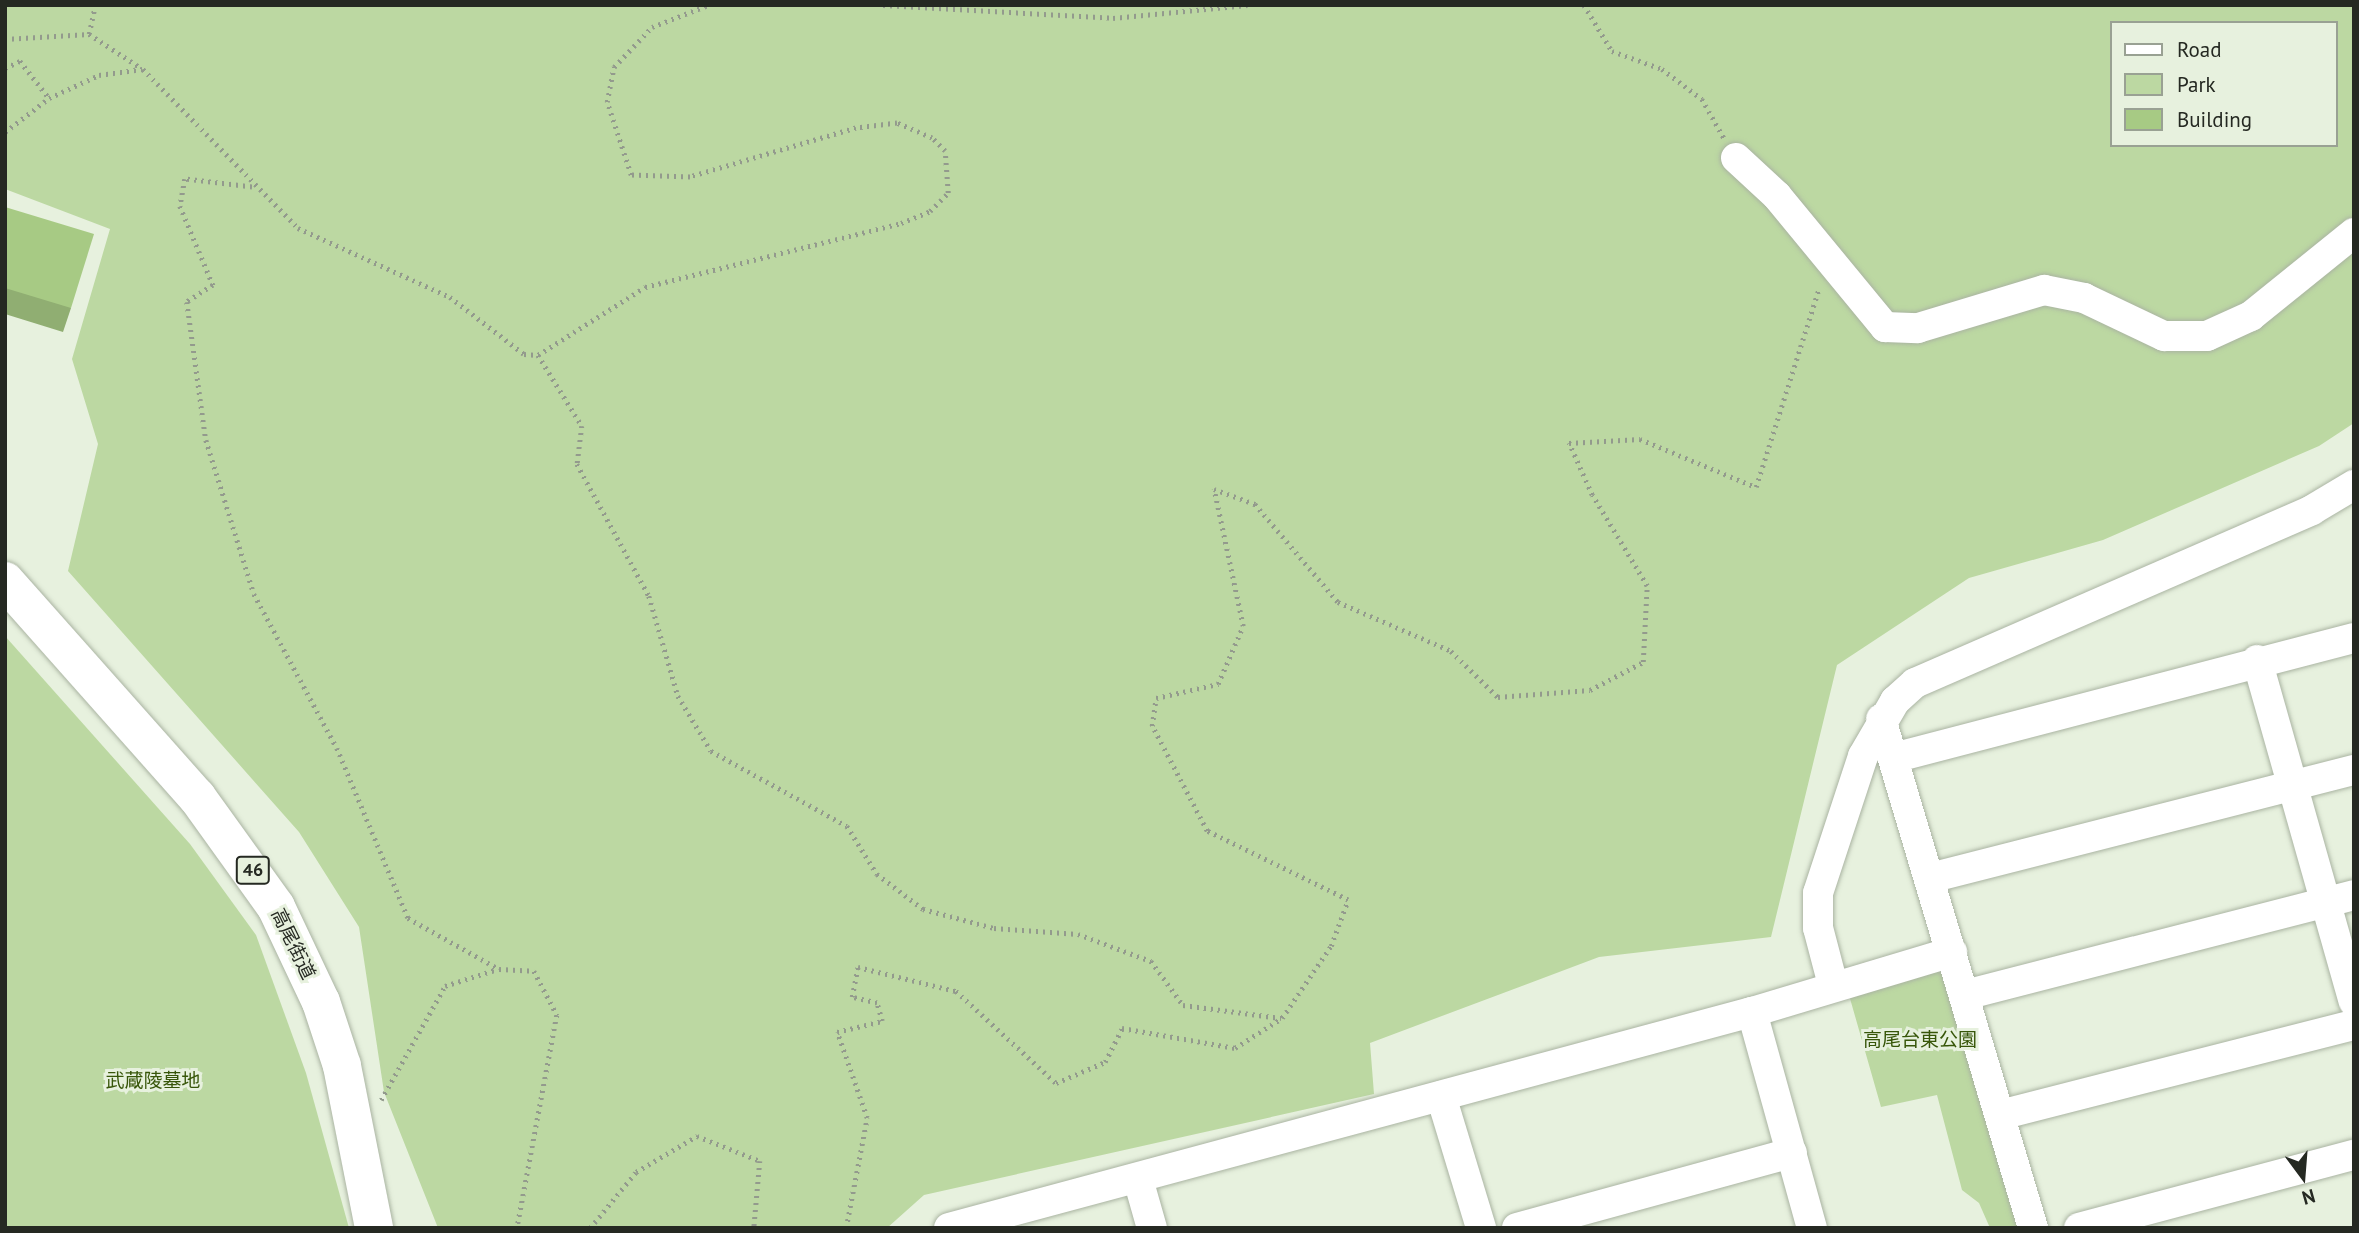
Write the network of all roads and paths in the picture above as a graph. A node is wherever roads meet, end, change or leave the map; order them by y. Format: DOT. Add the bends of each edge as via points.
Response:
graph roads {
  1 [pos="95,5"];
  2 [pos="708,5"];
  3 [pos="883,5"];
  4 [pos="1247,5"];
  5 [pos="1584,5"];
  6 [pos="89,34"];
  7 [pos="5,39"];
  8 [pos="5,68"];
  9 [pos="143,69"];
  10 [pos="49,98"];
  11 [pos="5,132"];
  12 [pos="1736,159"];
  13 [pos="253,187"];
  14 [pos="2354,233"];
  15 [pos="1816,245"];
  16 [pos="538,355"];
  17 [pos="2354,485"];
  18 [pos="5,581"];
  19 [pos="2354,638"];
  20 [pos="2257,660"];
  21 [pos="1881,719"];
  22 [pos="1897,757"];
  23 [pos="2354,770"];
  24 [pos="2292,786"];
  25 [pos="1930,878"];
  26 [pos="2340,898"];
  27 [pos="1952,952"];
  28 [pos="499,969"];
  29 [pos="1833,985"];
  30 [pos="1965,995"];
  31 [pos="2354,1002"];
  32 [pos="1752,1012"];
  33 [pos="1282,1018"];
  34 [pos="2354,1025"];
  35 [pos="1441,1096"];
  36 [pos="377,1108"];
  37 [pos="2000,1115"];
  38 [pos="1792,1153"];
  39 [pos="2354,1155"];
  40 [pos="1138,1179"];
  41 [pos="374,1228"];
  42 [pos="516,1228"];
  43 [pos="590,1228"];
  44 [pos="754,1228"];
  45 [pos="846,1228"];
  46 [pos="949,1228"];
  47 [pos="1152,1228"];
  48 [pos="1481,1228"];
  49 [pos="1517,1228"];
  50 [pos="1812,1228"];
  51 [pos="2034,1228"];
  52 [pos="2079,1228"];
  1 -- 6 [label="path"];
  2 -- 16 [label="path" via="652,27 614,66 607,102 631,175 690,177 856,128 897,124 932,138 945,151 948,193 930,211 901,223 645,287"];
  3 -- 4 [label="path" via="1113,18"];
  5 -- 12 [label="path" via="1612,51 1662,69 1702,99"];
  6 -- 7 [label="path"];
  6 -- 9 [label="path"];
  8 -- 10 [label="path" via="20,61"];
  9 -- 10 [label="path" via="99,75"];
  9 -- 13 [label="path" via="184,106"];
  10 -- 11 [label="path"];
  12 -- 15 [label="street"];
  13 -- 16 [label="path" via="298,228 450,297 524,354"];
  13 -- 28 [label="path" via="185,179 180,206 213,285 187,302 187,328 206,440 254,594 337,748 408,918"];
  14 -- 15 [label="street" via="2251,316 2207,335 2180,337 2142,327 2084,298 2044,290 1918,328 1885,327"];
  15 -- 33 [label="path" via="1820,286 1756,487 1640,439 1569,443 1592,495 1647,586 1643,662 1590,690 1497,697 1451,651 1338,602 1255,505 1214,489 1232,552 1243,625 1219,684 1156,698 1152,726 1207,831 1348,900 1331,946"];
  16 -- 33 [label="path" via="582,426 577,464 649,596 678,696 711,751 847,826 877,874 923,909 994,928 1078,934 1151,961 1183,1005"];
  17 -- 21 [label="street" via="2312,510 1915,683"];
  18 -- 41 [label="main road, 高尾街道 / 46" via="197,797 276,907 317,991 342,1066"];
  19 -- 20 [label="street"];
  20 -- 22 [label="street"];
  20 -- 24 [label="street"];
  21 -- 22 [label="street"];
  21 -- 29 [label="street" via="1818,893 1818,928"];
  22 -- 25 [label="street"];
  23 -- 24 [label="street"];
  24 -- 25 [label="street"];
  24 -- 26 [label="street"];
  25 -- 27 [label="street"];
  26 -- 30 [label="street"];
  26 -- 31 [label="street"];
  27 -- 29 [label="street"];
  27 -- 30 [label="street"];
  28 -- 36 [label="path" via="445,986"];
  28 -- 42 [label="path" via="534,971 557,1014"];
  29 -- 32 [label="street"];
  30 -- 37 [label="street"];
  32 -- 35 [label="street"];
  32 -- 38 [label="street"];
  33 -- 45 [label="path" via="1235,1048 1122,1028 1105,1062 1056,1083 956,991 858,967 852,997 877,1003 882,1021 837,1032 867,1118"];
  34 -- 37 [label="street"];
  35 -- 40 [label="street"];
  35 -- 48 [label="street"];
  37 -- 51 [label="street"];
  38 -- 49 [label="street"];
  38 -- 50 [label="street"];
  39 -- 52 [label="street"];
  40 -- 46 [label="street"];
  40 -- 47 [label="street"];
  43 -- 44 [label="path" via="636,1172 697,1136 760,1161"];
}
